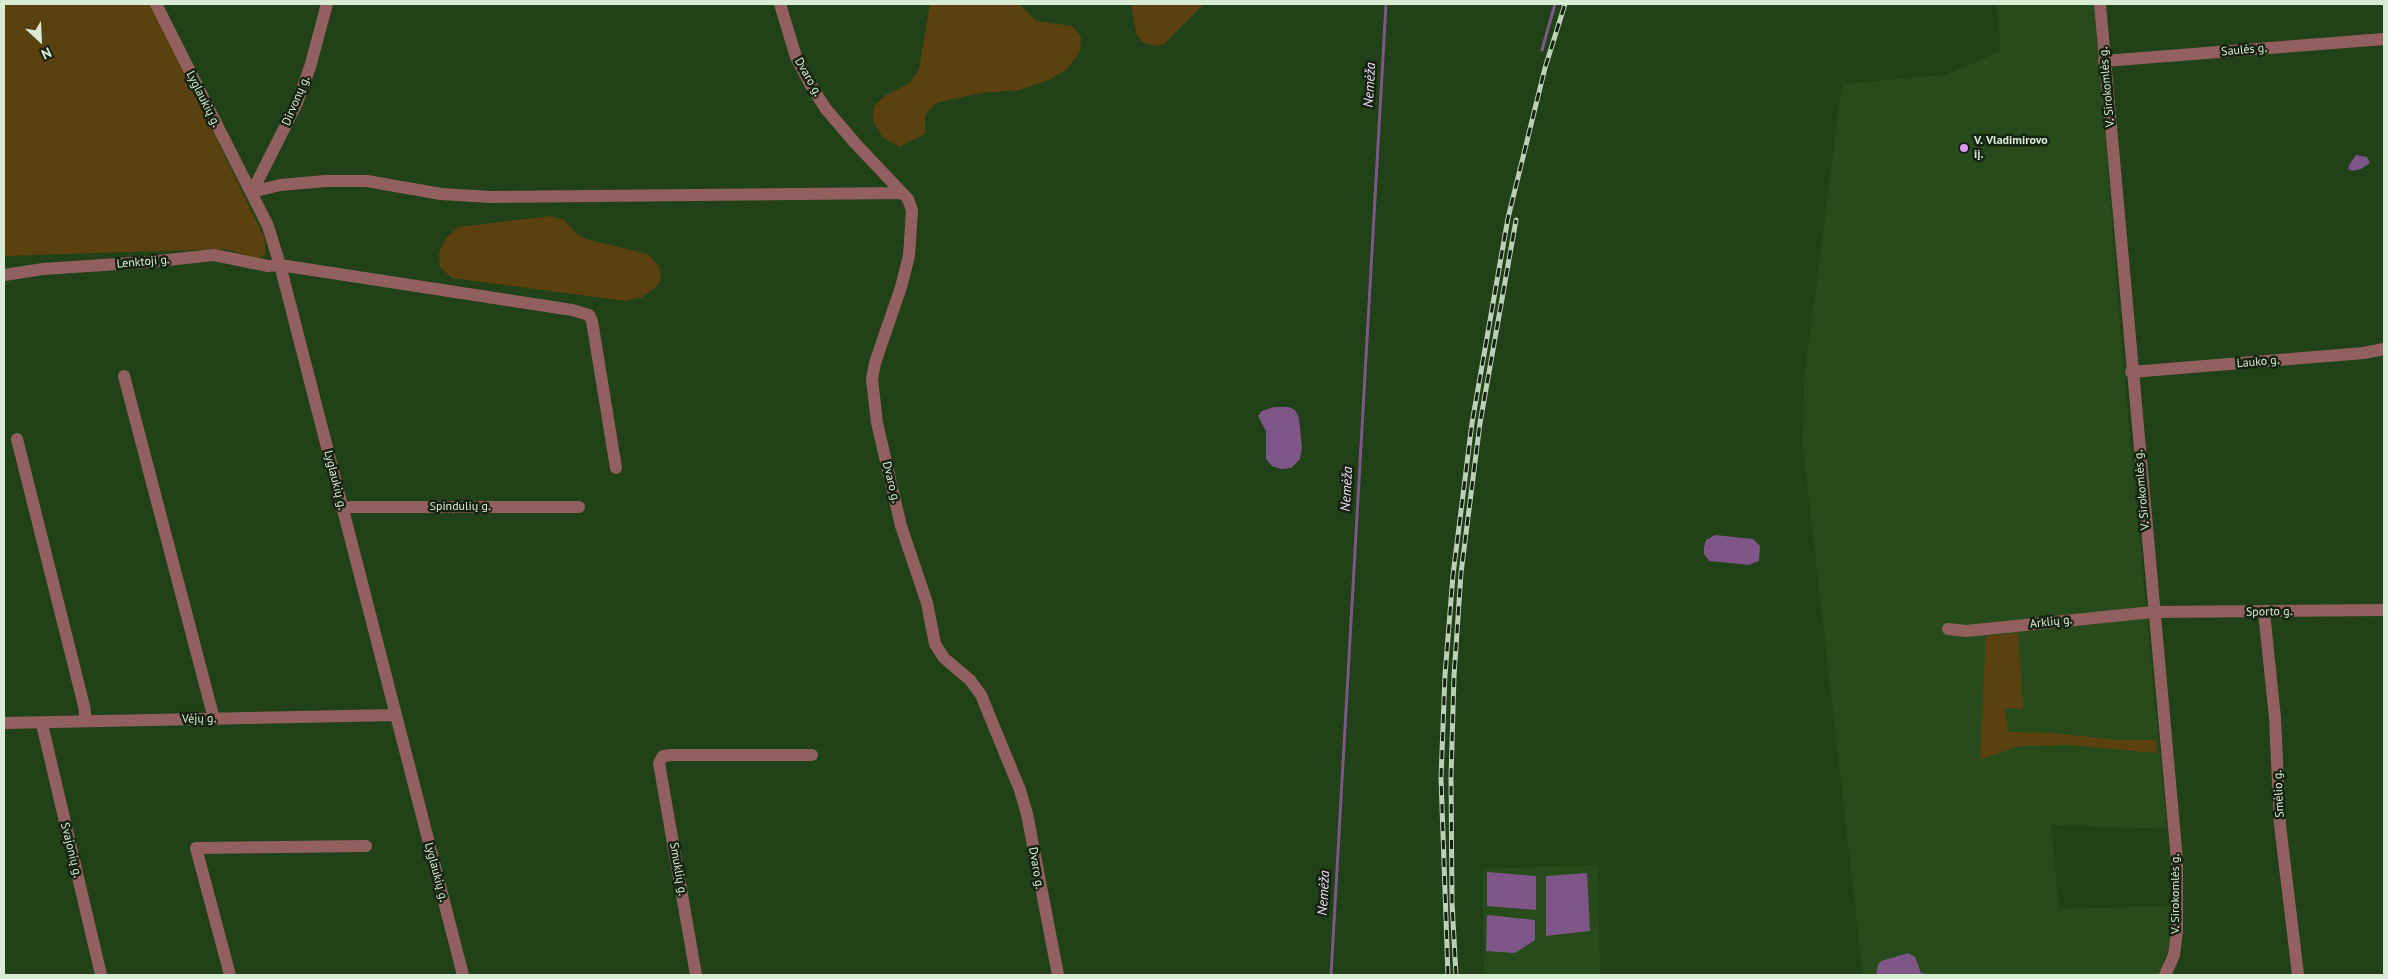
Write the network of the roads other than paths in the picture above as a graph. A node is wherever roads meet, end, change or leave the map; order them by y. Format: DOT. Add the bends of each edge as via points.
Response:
graph roads {
  1 [pos="156,4"];
  2 [pos="326,4"];
  3 [pos="780,4"];
  4 [pos="2100,4"];
  5 [pos="2384,39"];
  6 [pos="2104,61"];
  7 [pos="252,192"];
  8 [pos="901,193"];
  9 [pos="280,265"];
  10 [pos="4,274"];
  11 [pos="2384,349"];
  12 [pos="2132,372"];
  13 [pos="124,376"];
  14 [pos="17,439"];
  15 [pos="616,468"];
  16 [pos="579,507"];
  17 [pos="342,509"];
  18 [pos="2384,610"];
  19 [pos="2153,612"];
  20 [pos="2264,612"];
  21 [pos="1948,628"];
  22 [pos="395,715"];
  23 [pos="214,719"];
  24 [pos="86,721"];
  25 [pos="4,723"];
  26 [pos="42,724"];
  27 [pos="812,755"];
  28 [pos="366,846"];
  29 [pos="101,975"];
  30 [pos="230,975"];
  31 [pos="463,975"];
  32 [pos="696,975"];
  33 [pos="1058,975"];
  34 [pos="2166,975"];
  35 [pos="2298,975"];
  1 -- 7 [label="street, Lyglaukių g."];
  2 -- 7 [label="street, Dirvonų g." via="297,103"];
  3 -- 8 [label="street, Dvaro g." via="796,57 810,84 826,108"];
  4 -- 6 [label="street, V. Sirokomlės g."];
  5 -- 6 [label="street, Saulės g."];
  6 -- 12 [label="street, V. Sirokomlės g."];
  7 -- 8 [label="street" via="280,185 367,181 441,194 491,197"];
  7 -- 9 [label="street, Lyglaukių g." via="268,226"];
  8 -- 33 [label="street, Dvaro g." via="908,199 912,210 909,256 875,363 872,379 877,423 901,526 927,602 935,644 944,658 970,680 981,695 1020,790"];
  9 -- 10 [label="street, Lenktoji g." via="268,266 214,255 42,268"];
  9 -- 15 [label="street, Lenktoji g." via="589,315"];
  9 -- 17 [label="street, Lyglaukių g."];
  11 -- 12 [label="street, Lauko g." via="2364,354"];
  12 -- 19 [label="street, V. Sirokomlės g."];
  13 -- 23 [label="street"];
  14 -- 24 [label="street"];
  16 -- 17 [label="street, Spindulių g."];
  17 -- 22 [label="street, Lyglaukių g."];
  18 -- 20 [label="street, Sporto g."];
  19 -- 20 [label="street, Sporto g."];
  19 -- 21 [label="street, Arklių g." via="1966,631"];
  19 -- 34 [label="street, V. Sirokomlės g." via="2172,787 2178,880 2174,955"];
  20 -- 35 [label="street, Smėlio g." via="2275,718 2280,825"];
  22 -- 23 [label="street, Vėjų g."];
  22 -- 31 [label="street, Lyglaukių g."];
  23 -- 24 [label="street, Vėjų g."];
  24 -- 26 [label="street, Vėjų g."];
  25 -- 26 [label="street, Vėjų g."];
  26 -- 29 [label="street, Svajonių g."];
  27 -- 32 [label="street, Smuklių g." via="672,755 663,756 659,763"];
  28 -- 30 [label="street" via="196,848"];
}
